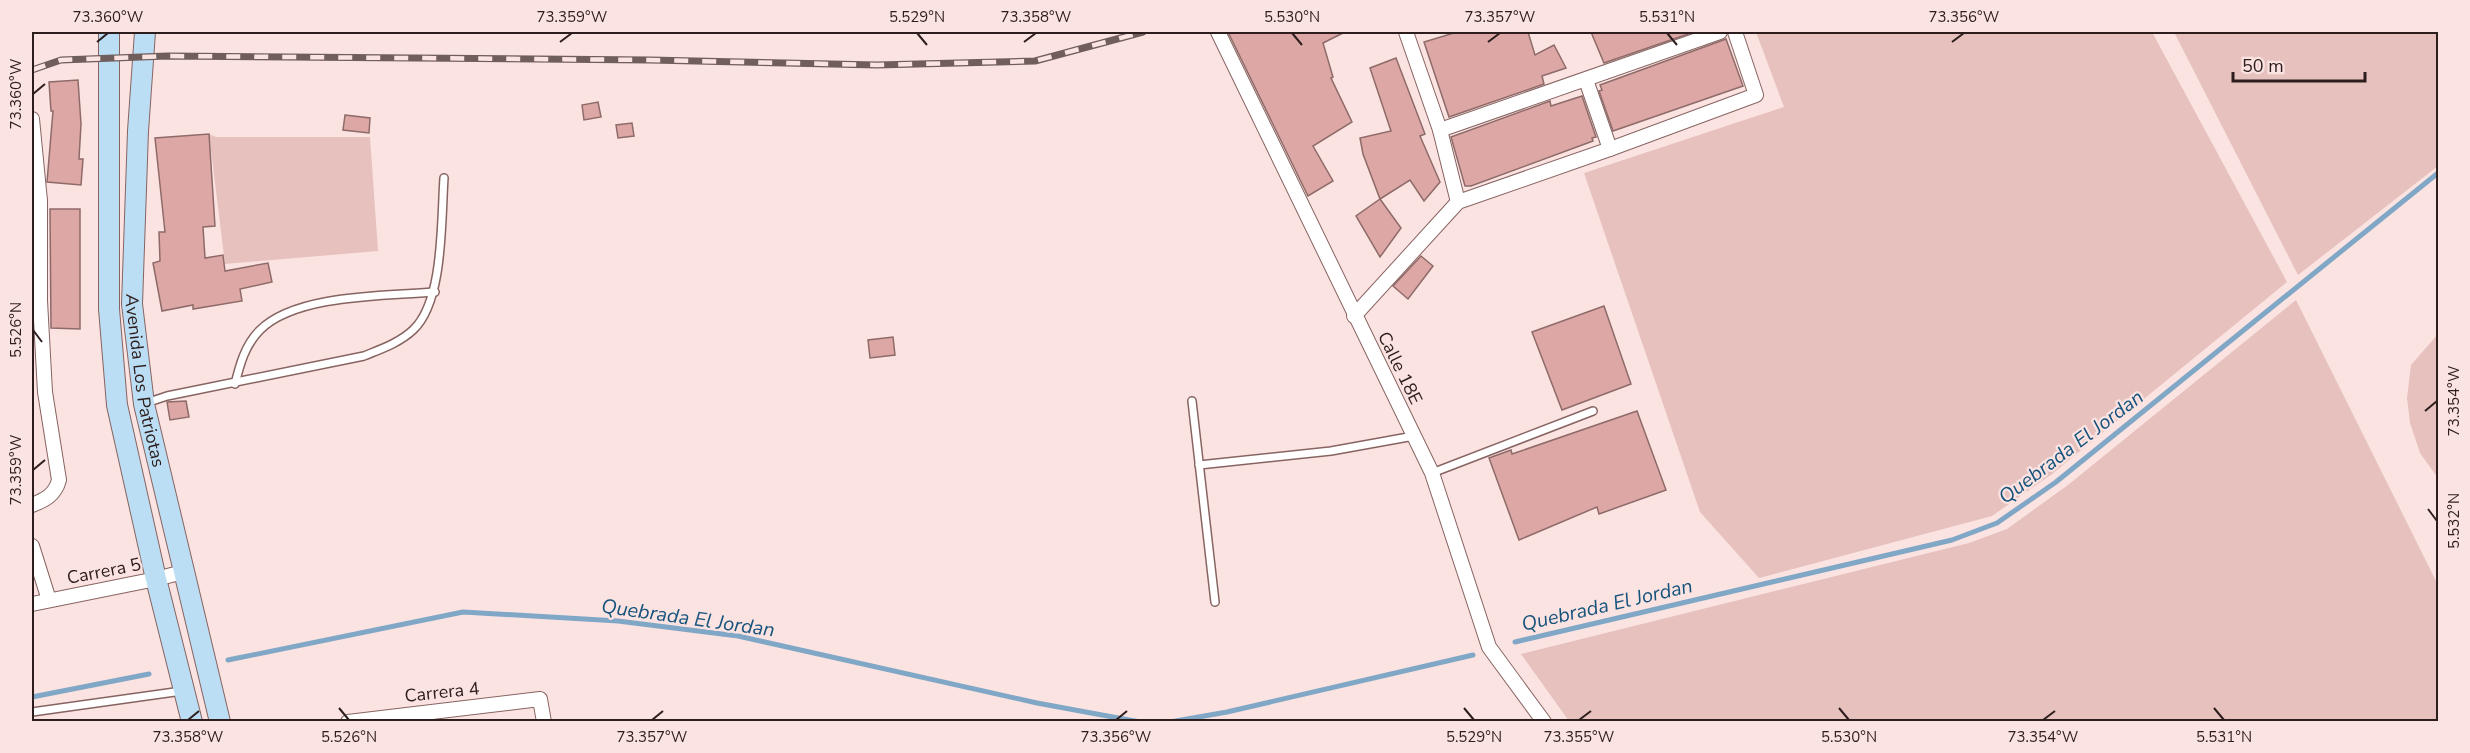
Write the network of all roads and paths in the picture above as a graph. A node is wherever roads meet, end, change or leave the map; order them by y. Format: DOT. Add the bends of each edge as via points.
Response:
graph roads {
  1 [pos="109,32"];
  2 [pos="145,32"];
  3 [pos="1218,32"];
  4 [pos="1421,32"];
  5 [pos="1720,32"];
  6 [pos="1735,32"];
  7 [pos="1406,34"];
  8 [pos="1586,80"];
  9 [pos="32,119"];
  10 [pos="1440,130"];
  11 [pos="1610,149"];
  12 [pos="444,178"];
  13 [pos="36,202"];
  14 [pos="1458,202"];
  15 [pos="435,292"];
  16 [pos="1354,316"];
  17 [pos="235,384"];
  18 [pos="1192,401"];
  19 [pos="144,404"];
  20 [pos="1593,411"];
  21 [pos="1414,436"];
  22 [pos="1199,465"];
  23 [pos="1432,473"];
  24 [pos="32,505"];
  25 [pos="32,546"];
  26 [pos="183,572"];
  27 [pos="156,579"];
  28 [pos="49,600"];
  29 [pos="1215,602"];
  30 [pos="32,604"];
  31 [pos="184,691"];
  32 [pos="32,712"];
  33 [pos="456,715"];
  34 [pos="219,718"];
  35 [pos="192,721"];
  36 [pos="355,721"];
  37 [pos="544,722"];
  38 [pos="1544,722"];
  1 -- 27 [label="main road, Avenida Los Patriotas" via="109,309 116,394"];
  2 -- 19 [label="main road, Avenida Los Patriotas" via="132,304"];
  3 -- 16 [label="street, Calle 18E"];
  4 -- 7 [label="street"];
  5 -- 8 [label="street"];
  6 -- 11 [label="street" via="1756,95"];
  7 -- 10 [label="street"];
  8 -- 10 [label="street"];
  8 -- 11 [label="street"];
  9 -- 13 [label="street"];
  10 -- 14 [label="street"];
  11 -- 14 [label="street"];
  12 -- 15 [label="lane"];
  13 -- 24 [label="street" via="44,381 59,480 50,496"];
  14 -- 16 [label="street"];
  15 -- 17 [label="lane" via="414,329 395,344 364,356"];
  15 -- 17 [label="lane" via="334,300 273,320 249,344"];
  16 -- 21 [label="street, Calle 18E"];
  17 -- 19 [label="lane"];
  18 -- 22 [label="lane"];
  19 -- 26 [label="main road, Avenida Los Patriotas"];
  20 -- 23 [label="lane"];
  21 -- 22 [label="lane" via="1331,451"];
  21 -- 23 [label="street, Calle 18E"];
  22 -- 29 [label="lane"];
  23 -- 38 [label="street, Calle 18E" via="1489,647"];
  25 -- 28 [label="street"];
  26 -- 27 [label="street, Carrera 5"];
  26 -- 34 [label="main road, Avenida Los Patriotas"];
  27 -- 28 [label="street, Carrera 5"];
  27 -- 31 [label="main road, Avenida Los Patriotas"];
  28 -- 30 [label="street, Carrera 5"];
  31 -- 32 [label="lane"];
  31 -- 35 [label="main road, Avenida Los Patriotas"];
  33 -- 36 [label="street, Carrera 4"];
  33 -- 37 [label="street, Carrera 4" via="540,699"];
  34 -- 35 [label="main road"];
}
